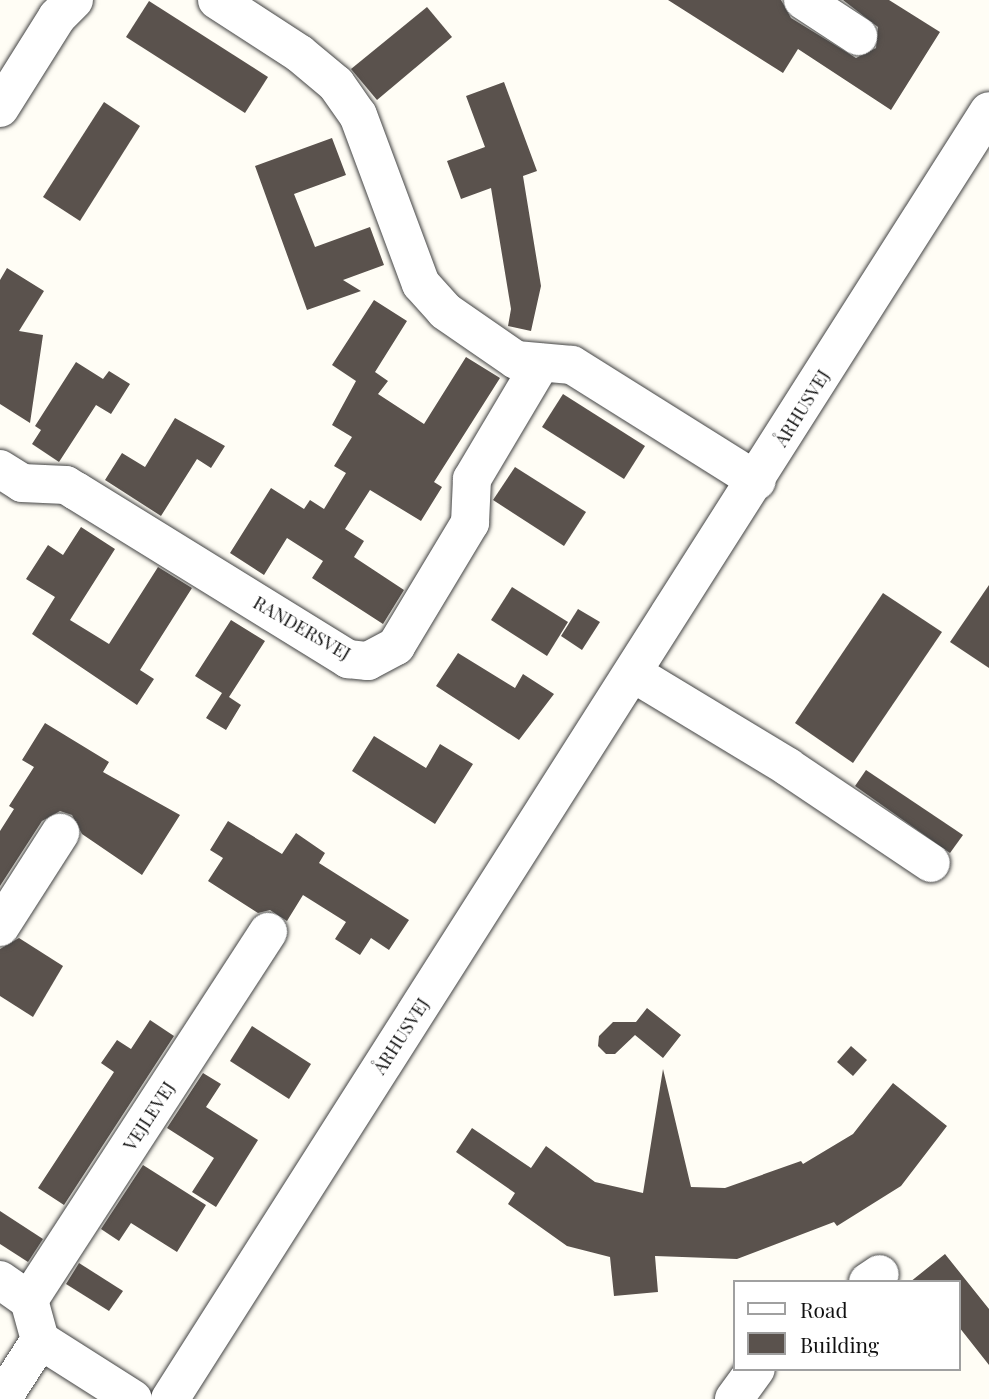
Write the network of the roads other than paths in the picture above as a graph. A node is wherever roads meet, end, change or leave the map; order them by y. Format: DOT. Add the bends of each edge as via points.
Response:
graph roads {
  1 [pos="74,0"];
  2 [pos="217,0"];
  3 [pos="803,0"];
  4 [pos="858,36"];
  5 [pos="0,108"];
  6 [pos="983,136"];
  7 [pos="541,363"];
  8 [pos="0,469"];
  9 [pos="757,481"];
  10 [pos="633,673"];
  11 [pos="60,833"];
  12 [pos="931,863"];
  13 [pos="0,927"];
  14 [pos="268,932"];
  15 [pos="15,1290"];
  16 [pos="40,1340"];
  17 [pos="755,1371"];
  18 [pos="2,1399"];
  19 [pos="133,1399"];
  20 [pos="170,1399"];
  21 [pos="734,1399"];
  1 -- 5 [label="street" via="57,17"];
  2 -- 7 [label="street" via="300,54 335,84 358,115 421,284 445,311 516,360"];
  3 -- 4 [label="street"];
  6 -- 9 [label="street, ÅRHUSVEJ"];
  7 -- 8 [label="street, RANDERSVEJ" via="472,478 470,523 396,646 368,661 348,659 66,485 22,483"];
  7 -- 9 [label="street" via="572,365"];
  9 -- 10 [label="street, ÅRHUSVEJ"];
  10 -- 12 [label="street" via="788,767"];
  10 -- 20 [label="street, ÅRHUSVEJ"];
  11 -- 13 [label="street"];
  14 -- 15 [label="street, VEJLEVEJ"];
  15 -- 16 [label="street"];
  16 -- 18 [label="street"];
  16 -- 19 [label="street"];
  17 -- 21 [label="street"];
}
